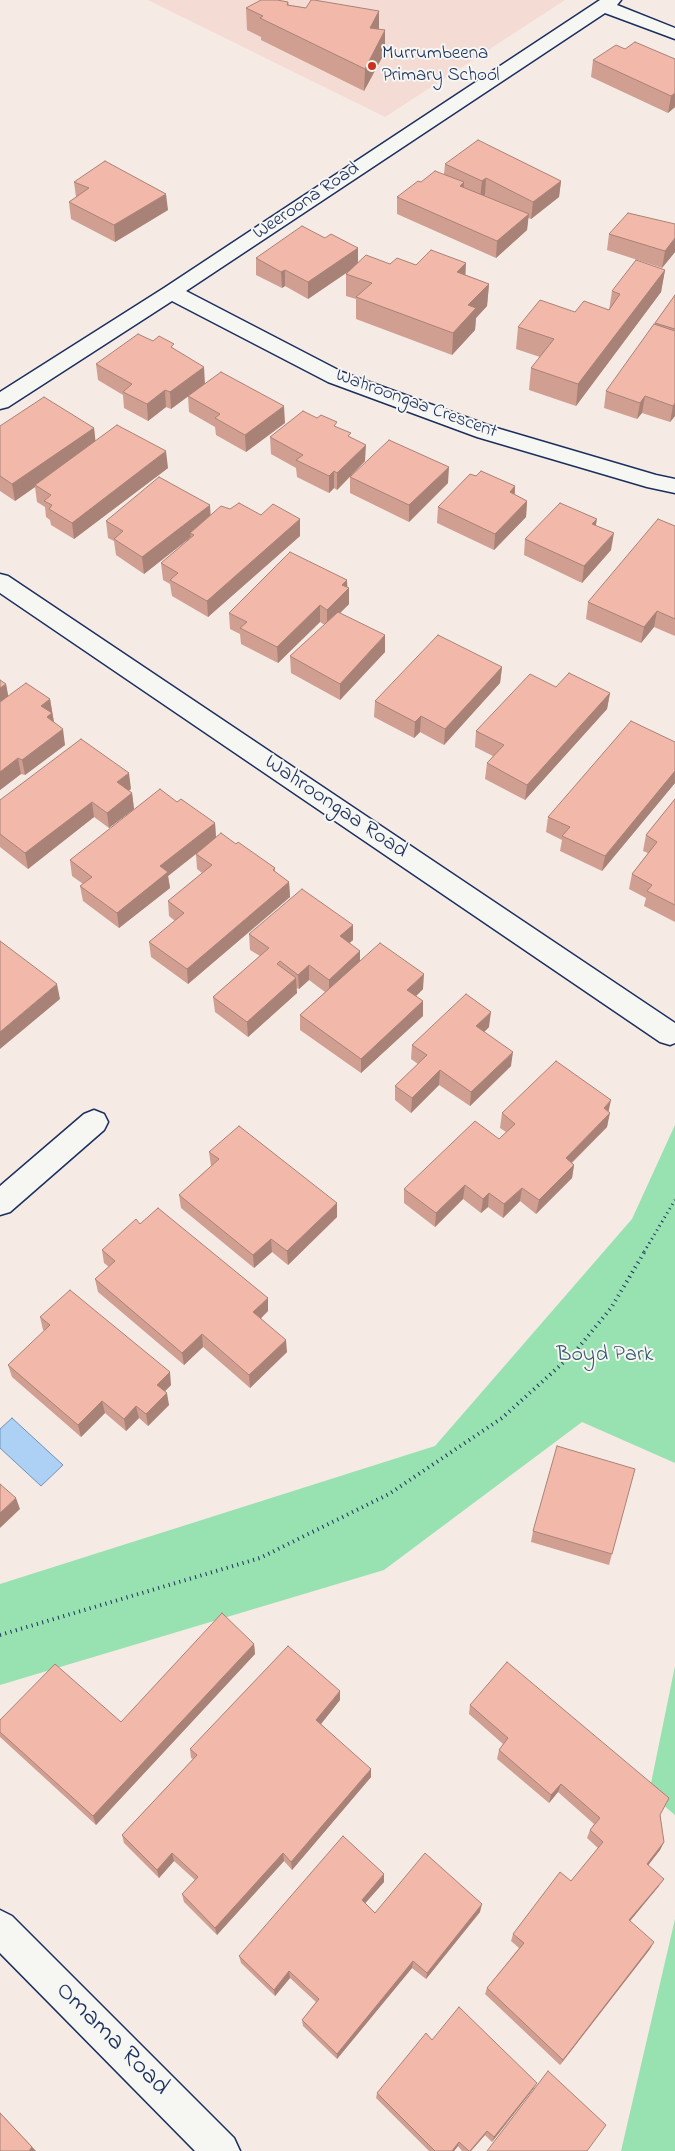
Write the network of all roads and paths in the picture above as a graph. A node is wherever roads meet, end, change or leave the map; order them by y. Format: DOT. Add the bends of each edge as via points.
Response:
graph roads {
  1 [pos="608,3"];
  2 [pos="675,34"];
  3 [pos="171,292"];
  4 [pos="0,402"];
  5 [pos="675,486"];
  6 [pos="0,582"];
  7 [pos="670,1034"];
  8 [pos="94,1122"];
  9 [pos="675,1200"];
  10 [pos="0,1203"];
  11 [pos="0,1635"];
  12 [pos="0,1928"];
  13 [pos="221,2151"];
  1 -- 2 [label="street"];
  1 -- 3 [label="street, Weeroona Road"];
  3 -- 4 [label="street, Weeroona Road"];
  3 -- 5 [label="street, Wahroongaa Crescent" via="335,376 485,432"];
  6 -- 7 [label="street, Wahroongaa Road"];
  8 -- 10 [label="street"];
  9 -- 11 [label="path" via="611,1308 574,1353 502,1418 389,1494 260,1558"];
  12 -- 13 [label="street, Omama Road"];
}
